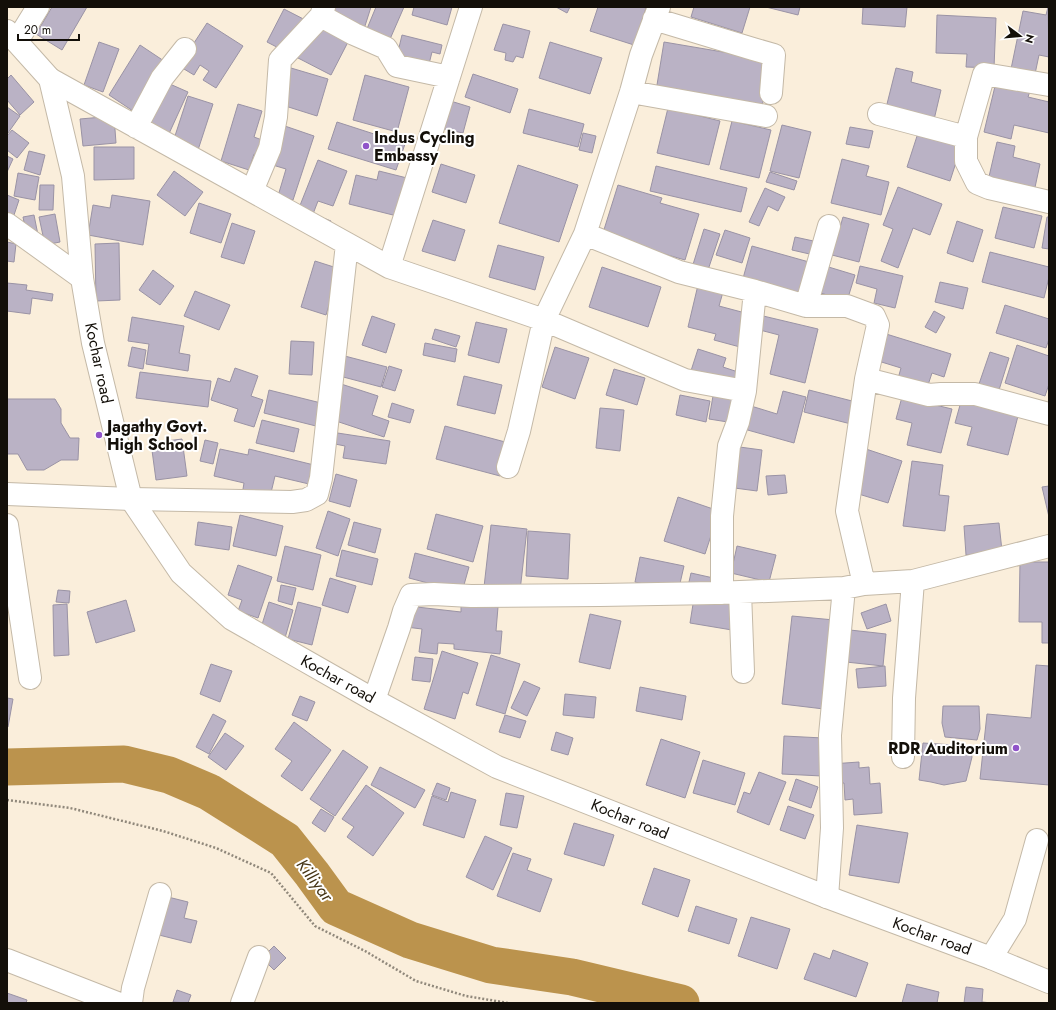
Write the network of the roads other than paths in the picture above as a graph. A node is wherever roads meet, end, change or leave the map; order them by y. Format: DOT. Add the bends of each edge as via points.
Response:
graph roads {
  1 [pos="38,7"];
  2 [pos="471,7"];
  3 [pos="322,12"];
  4 [pos="656,13"];
  5 [pos="12,36"];
  6 [pos="185,49"];
  7 [pos="449,77"];
  8 [pos="50,79"];
  9 [pos="1049,86"];
  10 [pos="631,92"];
  11 [pos="771,93"];
  12 [pos="879,114"];
  13 [pos="766,116"];
  14 [pos="136,127"];
  15 [pos="966,137"];
  16 [pos="252,191"];
  17 [pos="1049,202"];
  18 [pos="7,224"];
  19 [pos="829,226"];
  20 [pos="585,234"];
  21 [pos="347,244"];
  22 [pos="389,267"];
  23 [pos="82,278"];
  24 [pos="755,291"];
  25 [pos="806,306"];
  26 [pos="544,320"];
  27 [pos="866,379"];
  28 [pos="745,391"];
  29 [pos="1049,414"];
  30 [pos="508,467"];
  31 [pos="7,494"];
  32 [pos="131,499"];
  33 [pos="7,526"];
  34 [pos="1049,546"];
  35 [pos="913,581"];
  36 [pos="854,586"];
  37 [pos="731,592"];
  38 [pos="743,672"];
  39 [pos="30,678"];
  40 [pos="374,700"];
  41 [pos="903,756"];
  42 [pos="1037,840"];
  43 [pos="160,894"];
  44 [pos="826,897"];
  45 [pos="259,957"];
  46 [pos="991,958"];
  47 [pos="7,960"];
  48 [pos="1049,982"];
  49 [pos="132,996"];
  50 [pos="117,1003"];
  51 [pos="242,1003"];
  1 -- 5 [label="street"];
  2 -- 7 [label="street"];
  3 -- 7 [label="street" via="354,34 386,48 397,66"];
  3 -- 16 [label="street" via="280,60 276,117 270,148"];
  4 -- 10 [label="street"];
  4 -- 11 [label="street" via="753,50 774,55"];
  5 -- 8 [label="street, Kochar road"];
  6 -- 14 [label="street" via="162,78"];
  7 -- 22 [label="street"];
  8 -- 14 [label="street"];
  8 -- 23 [label="street, Kochar road" via="72,176"];
  9 -- 15 [label="street" via="984,74"];
  10 -- 13 [label="street"];
  10 -- 20 [label="street"];
  12 -- 15 [label="street"];
  14 -- 16 [label="street"];
  15 -- 17 [label="street" via="966,161 977,182 989,188"];
  16 -- 21 [label="street"];
  18 -- 23 [label="street"];
  19 -- 25 [label="street"];
  20 -- 24 [label="street" via="679,272"];
  20 -- 26 [label="street"];
  21 -- 22 [label="street"];
  21 -- 32 [label="street" via="321,478 317,494 306,500 292,502"];
  22 -- 26 [label="street"];
  23 -- 32 [label="street, Kochar road" via="93,343"];
  24 -- 25 [label="street"];
  24 -- 28 [label="street"];
  25 -- 27 [label="street" via="847,306 874,316 878,325"];
  26 -- 28 [label="street" via="685,380"];
  26 -- 30 [label="street" via="519,431"];
  27 -- 29 [label="street" via="929,396 975,394"];
  27 -- 36 [label="street" via="847,511"];
  28 -- 37 [label="street" via="729,446 722,516"];
  31 -- 32 [label="street"];
  32 -- 40 [label="street, Kochar road" via="181,573 232,619"];
  33 -- 39 [label="street"];
  34 -- 35 [label="street"];
  35 -- 36 [label="street"];
  35 -- 41 [label="street" via="904,698"];
  36 -- 37 [label="street"];
  36 -- 44 [label="street" via="830,735 832,828"];
  37 -- 38 [label="street"];
  37 -- 40 [label="street" via="600,596 411,595"];
  40 -- 44 [label="street, Kochar road" via="497,767"];
  42 -- 46 [label="street" via="1015,919"];
  43 -- 49 [label="street"];
  44 -- 46 [label="street, Kochar road"];
  45 -- 51 [label="street"];
  46 -- 48 [label="street, Kochar road"];
  47 -- 50 [label="street"];
}
